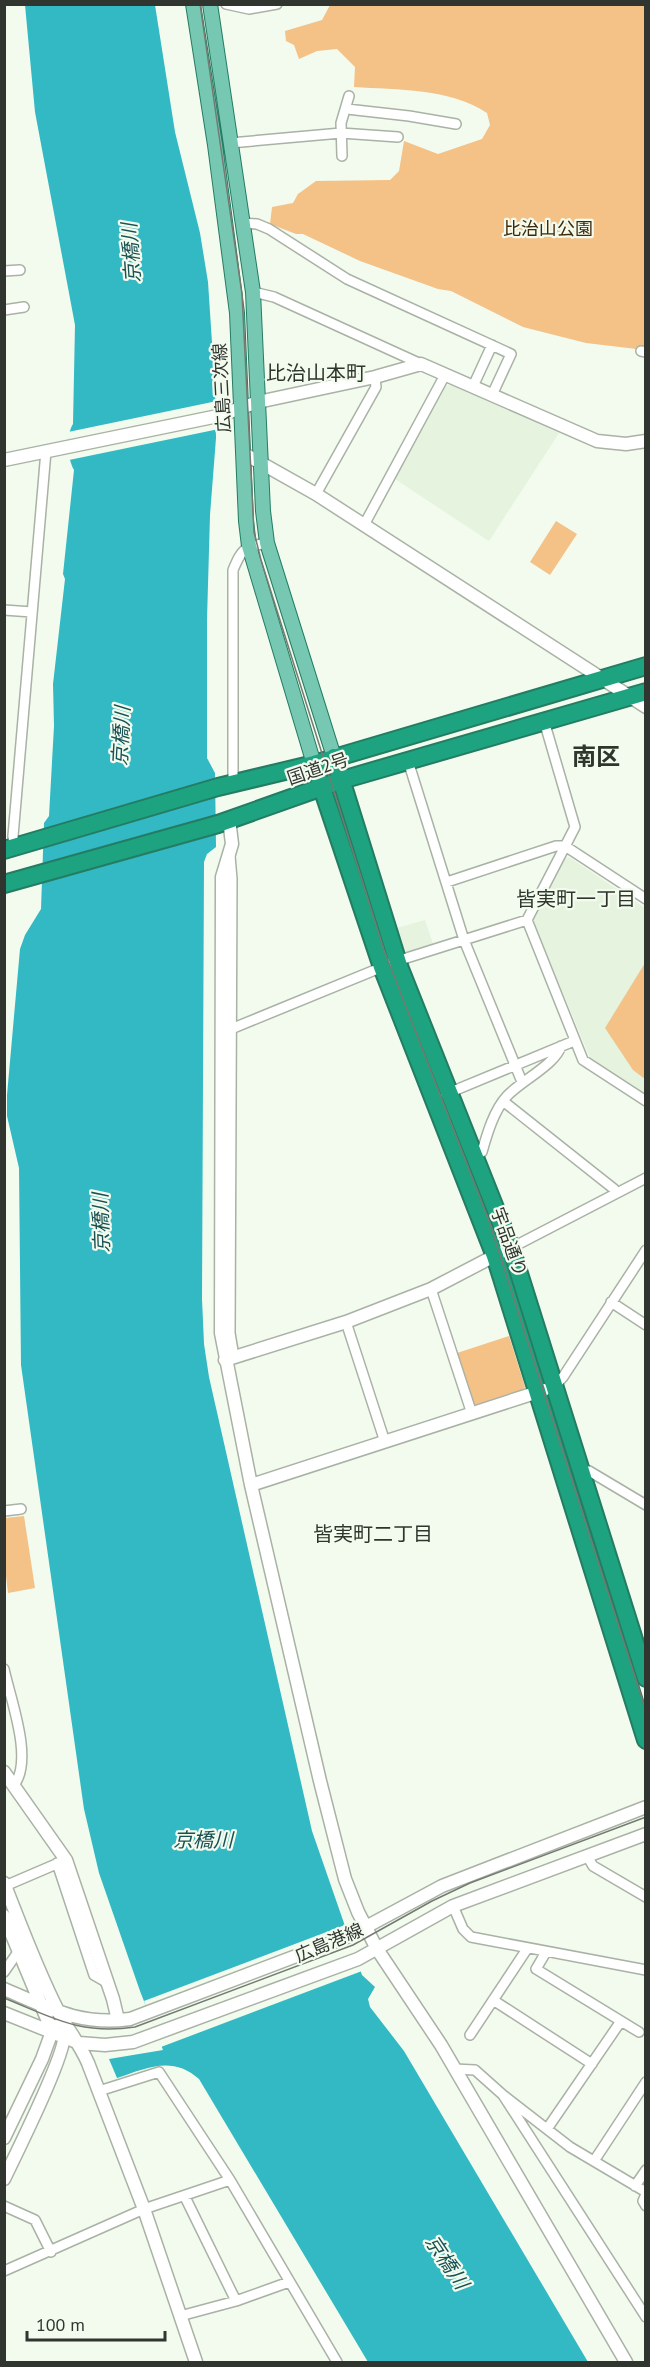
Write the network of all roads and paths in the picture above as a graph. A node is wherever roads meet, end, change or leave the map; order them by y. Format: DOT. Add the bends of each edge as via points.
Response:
graph roads {
  1 [pos="193,4"];
  2 [pos="210,4"];
  3 [pos="226,4"];
  4 [pos="277,4"];
  5 [pos="349,96"];
  6 [pos="347,109"];
  7 [pos="456,124"];
  8 [pos="340,133"];
  9 [pos="398,137"];
  10 [pos="230,143"];
  11 [pos="342,156"];
  12 [pos="243,223"];
  13 [pos="20,270"];
  14 [pos="4,271"];
  15 [pos="253,292"];
  16 [pos="24,307"];
  17 [pos="4,310"];
  18 [pos="492,345"];
  19 [pos="421,364"];
  20 [pos="445,375"];
  21 [pos="375,377"];
  22 [pos="475,382"];
  23 [pos="492,395"];
  24 [pos="258,402"];
  25 [pos="240,408"];
  26 [pos="645,441"];
  27 [pos="46,451"];
  28 [pos="243,453"];
  29 [pos="4,460"];
  30 [pos="261,462"];
  31 [pos="316,494"];
  32 [pos="364,525"];
  33 [pos="267,543"];
  34 [pos="249,546"];
  35 [pos="4,610"];
  36 [pos="32,612"];
  37 [pos="645,666"];
  38 [pos="601,679"];
  39 [pos="638,694"];
  40 [pos="645,707"];
  41 [pos="544,721"];
  42 [pos="334,758"];
  43 [pos="408,761"];
  44 [pos="314,764"];
  45 [pos="342,780"];
  46 [pos="225,786"];
  47 [pos="322,788"];
  48 [pos="223,821"];
  49 [pos="565,846"];
  50 [pos="9,848"];
  51 [pos="230,853"];
  52 [pos="447,882"];
  53 [pos="4,884"];
  54 [pos="645,899"];
  55 [pos="527,920"];
  56 [pos="464,940"];
  57 [pos="390,964"];
  58 [pos="231,1029"];
  59 [pos="574,1041"];
  60 [pos="561,1047"];
  61 [pos="515,1067"];
  62 [pos="522,1082"];
  63 [pos="441,1096"];
  64 [pos="503,1101"];
  65 [pos="645,1101"];
  66 [pos="474,1156"];
  67 [pos="645,1178"];
  68 [pos="616,1193"];
  69 [pos="512,1248"];
  70 [pos="645,1250"];
  71 [pos="495,1256"];
  72 [pos="636,1264"];
  73 [pos="645,1270"];
  74 [pos="431,1289"];
  75 [pos="611,1302"];
  76 [pos="346,1322"];
  77 [pos="645,1325"];
  78 [pos="230,1358"];
  79 [pos="546,1390"];
  80 [pos="472,1414"];
  81 [pos="385,1442"];
  82 [pos="579,1470"];
  83 [pos="251,1485"];
  84 [pos="645,1505"];
  85 [pos="21,1509"];
  86 [pos="4,1511"];
  87 [pos="639,1640"];
  88 [pos="4,1669"];
  89 [pos="645,1678"];
  90 [pos="645,1740"];
  91 [pos="4,1772"];
  92 [pos="14,1785"];
  93 [pos="645,1807"];
  94 [pos="645,1834"];
  95 [pos="587,1856"];
  96 [pos="61,1861"];
  97 [pos="5,1885"];
  98 [pos="645,1896"];
  99 [pos="453,1906"];
  100 [pos="4,1916"];
  101 [pos="366,1928"];
  102 [pos="377,1949"];
  103 [pos="527,1949"];
  104 [pos="18,1952"];
  105 [pos="546,1952"];
  106 [pos="645,1970"];
  107 [pos="4,1972"];
  108 [pos="4,1989"];
  109 [pos="493,2000"];
  110 [pos="41,2005"];
  111 [pos="4,2013"];
  112 [pos="59,2013"];
  113 [pos="118,2020"];
  114 [pos="621,2021"];
  115 [pos="52,2031"];
  116 [pos="639,2032"];
  117 [pos="470,2035"];
  118 [pos="66,2037"];
  119 [pos="79,2043"];
  120 [pos="592,2064"];
  121 [pos="454,2069"];
  122 [pos="645,2082"];
  123 [pos="99,2091"];
  124 [pos="503,2095"];
  125 [pos="547,2129"];
  126 [pos="4,2138"];
  127 [pos="594,2162"];
  128 [pos="645,2170"];
  129 [pos="4,2179"];
  130 [pos="230,2180"];
  131 [pos="635,2186"];
  132 [pos="645,2193"];
  133 [pos="185,2197"];
  134 [pos="4,2206"];
  135 [pos="645,2206"];
  136 [pos="144,2209"];
  137 [pos="51,2252"];
  138 [pos="4,2271"];
  139 [pos="289,2282"];
  140 [pos="236,2301"];
  141 [pos="180,2316"];
  142 [pos="645,2317"];
  143 [pos="196,2362"];
  144 [pos="337,2362"];
  145 [pos="626,2362"];
  1 -- 25 [label="main road, 広島三次線" via="231,260"];
  2 -- 10 [label="main road, 広島三次線"];
  3 -- 4 [label="street" via="249,9"];
  5 -- 6 [label="street"];
  6 -- 7 [label="street"];
  6 -- 8 [label="street"];
  8 -- 9 [label="street"];
  8 -- 10 [label="street"];
  8 -- 11 [label="street"];
  10 -- 12 [label="main road, 広島三次線"];
  12 -- 15 [label="main road, 広島三次線"];
  12 -- 18 [label="street" via="268,229 347,279"];
  13 -- 14 [label="street"];
  15 -- 19 [label="street" via="274,297"];
  15 -- 24 [label="main road, 広島三次線"];
  16 -- 17 [label="street"];
  18 -- 22 [label="street"];
  18 -- 23 [label="street" via="511,354"];
  19 -- 20 [label="street"];
  19 -- 21 [label="street"];
  20 -- 23 [label="street"];
  20 -- 32 [label="street"];
  21 -- 24 [label="street"];
  21 -- 31 [label="street" via="376,387"];
  23 -- 26 [label="street" via="597,441"];
  24 -- 25 [label="street"];
  24 -- 30 [label="main road, 広島三次線"];
  25 -- 27 [label="street" via="218,416"];
  25 -- 28 [label="main road, 広島三次線"];
  27 -- 29 [label="street"];
  27 -- 36 [label="street"];
  28 -- 30 [label="street"];
  28 -- 34 [label="main road, 広島三次線"];
  30 -- 31 [label="street"];
  30 -- 33 [label="main road, 広島三次線"];
  31 -- 32 [label="street"];
  32 -- 38 [label="street"];
  33 -- 34 [label="street"];
  33 -- 42 [label="main road, 広島三次線"];
  34 -- 44 [label="main road, 広島三次線"];
  34 -- 46 [label="street" via="241,551 233,570"];
  35 -- 36 [label="street"];
  36 -- 50 [label="street"];
  37 -- 38 [label="highway, 国道2号"];
  38 -- 39 [label="street"];
  38 -- 42 [label="highway, 国道2号"];
  39 -- 40 [label="street"];
  39 -- 41 [label="highway, 国道2号"];
  41 -- 43 [label="highway, 国道2号"];
  41 -- 49 [label="street" via="575,827"];
  42 -- 44 [label="highway, 国道2号"];
  42 -- 45 [label="highway, 宇品通り"];
  43 -- 45 [label="highway, 国道2号"];
  43 -- 52 [label="street"];
  44 -- 46 [label="highway, 国道2号"];
  44 -- 47 [label="highway, 宇品通り"];
  45 -- 47 [label="highway, 国道2号"];
  45 -- 57 [label="highway, 宇品通り"];
  46 -- 50 [label="highway, 国道2号"];
  47 -- 48 [label="highway, 国道2号"];
  47 -- 57 [label="highway, 宇品通り"];
  48 -- 51 [label="street" via="232,844"];
  48 -- 53 [label="highway, 国道2号"];
  49 -- 52 [label="street"];
  49 -- 54 [label="street"];
  49 -- 55 [label="street"];
  51 -- 58 [label="street"];
  51 -- 78 [label="street" via="222,877 220,1315"];
  52 -- 56 [label="street"];
  55 -- 56 [label="street"];
  55 -- 59 [label="street"];
  56 -- 57 [label="street"];
  56 -- 61 [label="street"];
  57 -- 58 [label="street"];
  57 -- 63 [label="highway, 宇品通り"];
  58 -- 78 [label="street"];
  59 -- 60 [label="street"];
  59 -- 65 [label="street" via="583,1060"];
  60 -- 61 [label="street"];
  60 -- 62 [label="street" via="559,1055"];
  61 -- 62 [label="street"];
  61 -- 63 [label="street"];
  62 -- 64 [label="street"];
  63 -- 66 [label="highway, 宇品通り"];
  63 -- 71 [label="highway, 宇品通り"];
  64 -- 66 [label="street" via="482,1152"];
  64 -- 68 [label="street"];
  66 -- 69 [label="highway, 宇品通り"];
  67 -- 68 [label="street"];
  68 -- 69 [label="street"];
  69 -- 71 [label="street"];
  69 -- 79 [label="highway, 宇品通り"];
  70 -- 72 [label="street"];
  71 -- 74 [label="street"];
  71 -- 79 [label="highway, 宇品通り"];
  72 -- 73 [label="street"];
  72 -- 75 [label="street"];
  74 -- 76 [label="street"];
  74 -- 80 [label="street"];
  75 -- 77 [label="street"];
  75 -- 79 [label="street" via="563,1377"];
  76 -- 78 [label="street"];
  76 -- 81 [label="street"];
  78 -- 83 [label="street"];
  79 -- 80 [label="street"];
  79 -- 82 [label="highway, 宇品通り"];
  79 -- 90 [label="highway, 宇品通り"];
  80 -- 81 [label="street"];
  81 -- 83 [label="street"];
  82 -- 84 [label="street" via="589,1471"];
  82 -- 87 [label="highway, 宇品通り"];
  83 -- 101 [label="street" via="345,1879"];
  85 -- 86 [label="street"];
  87 -- 89 [label="highway, 宇品通り"];
  88 -- 92 [label="street" via="19,1723 21,1776"];
  91 -- 92 [label="street"];
  92 -- 96 [label="street"];
  93 -- 101 [label="street, 広島港線" via="442,1886"];
  94 -- 95 [label="street, 広島港線"];
  95 -- 98 [label="street" via="593,1866"];
  95 -- 99 [label="street, 広島港線"];
  96 -- 97 [label="street"];
  96 -- 113 [label="street" via="108,1983"];
  97 -- 112 [label="street"];
  99 -- 102 [label="street, 広島港線"];
  99 -- 103 [label="street" via="471,1937"];
  100 -- 104 [label="street"];
  101 -- 102 [label="street"];
  101 -- 113 [label="street, 広島港線" via="148,2013"];
  102 -- 119 [label="street, 広島港線" via="134,2042"];
  102 -- 121 [label="street"];
  103 -- 105 [label="street"];
  103 -- 109 [label="street"];
  104 -- 107 [label="street"];
  104 -- 110 [label="street"];
  105 -- 106 [label="street"];
  105 -- 114 [label="street" via="536,1970"];
  108 -- 110 [label="street, 広島港線"];
  109 -- 117 [label="street"];
  109 -- 120 [label="street"];
  110 -- 112 [label="street, 広島港線"];
  110 -- 115 [label="street"];
  111 -- 115 [label="street, 広島港線"];
  112 -- 113 [label="street, 広島港線" via="104,2022"];
  112 -- 115 [label="street"];
  112 -- 118 [label="street"];
  112 -- 119 [label="street"];
  114 -- 116 [label="street"];
  114 -- 120 [label="street"];
  115 -- 118 [label="street, 広島港線"];
  115 -- 126 [label="street"];
  118 -- 119 [label="street, 広島港線"];
  118 -- 129 [label="street"];
  119 -- 123 [label="street"];
  120 -- 125 [label="street"];
  121 -- 124 [label="street" via="475,2070"];
  121 -- 145 [label="street"];
  122 -- 127 [label="street"];
  123 -- 130 [label="street" via="159,2072"];
  123 -- 136 [label="street"];
  124 -- 125 [label="street"];
  124 -- 142 [label="street"];
  125 -- 127 [label="street"];
  127 -- 131 [label="street"];
  128 -- 131 [label="street"];
  130 -- 133 [label="street"];
  130 -- 139 [label="street"];
  131 -- 132 [label="street"];
  132 -- 135 [label="street"];
  133 -- 136 [label="street"];
  133 -- 140 [label="street"];
  134 -- 137 [label="street" via="35,2220"];
  136 -- 137 [label="street"];
  136 -- 141 [label="street"];
  137 -- 138 [label="street"];
  139 -- 140 [label="street"];
  139 -- 144 [label="street"];
  140 -- 141 [label="street"];
  141 -- 143 [label="street"];
}
